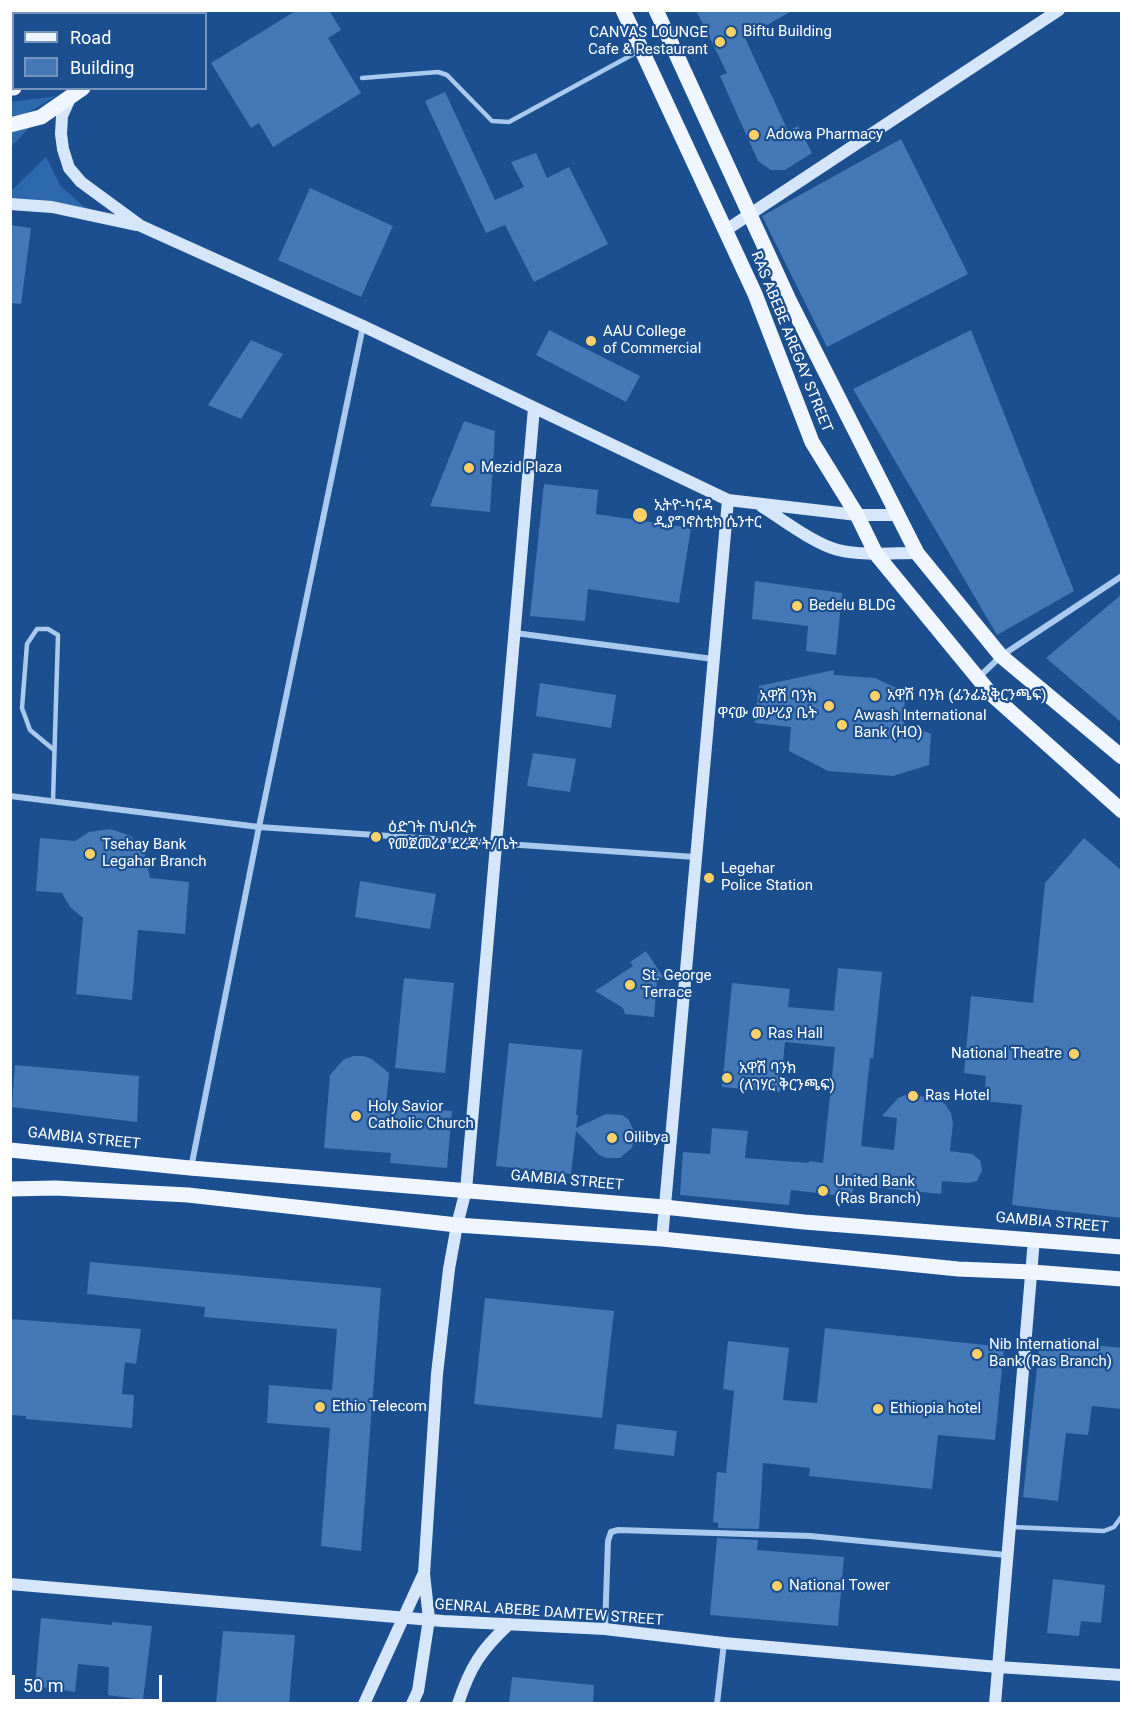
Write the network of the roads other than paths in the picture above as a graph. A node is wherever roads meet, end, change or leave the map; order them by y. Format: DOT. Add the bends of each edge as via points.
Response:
graph roads {
  1 [pos="623,10"];
  2 [pos="656,10"];
  3 [pos="1059,10"];
  4 [pos="641,50"];
  5 [pos="362,78"];
  6 [pos="74,91"];
  7 [pos="10,125"];
  8 [pos="10,204"];
  9 [pos="751,213"];
  10 [pos="141,226"];
  11 [pos="726,230"];
  12 [pos="363,326"];
  13 [pos="534,408"];
  14 [pos="728,500"];
  15 [pos="757,503"];
  16 [pos="897,514"];
  17 [pos="857,515"];
  18 [pos="917,553"];
  19 [pos="876,554"];
  20 [pos="1122,576"];
  21 [pos="515,633"];
  22 [pos="1001,656"];
  23 [pos="713,659"];
  24 [pos="977,679"];
  25 [pos="54,750"];
  26 [pos="1122,757"];
  27 [pos="10,796"];
  28 [pos="53,801"];
  29 [pos="1122,811"];
  30 [pos="259,827"];
  31 [pos="496,842"];
  32 [pos="695,857"];
  33 [pos="10,1150"];
  34 [pos="190,1168"];
  35 [pos="10,1190"];
  36 [pos="466,1190"];
  37 [pos="664,1206"];
  38 [pos="457,1225"];
  39 [pos="662,1239"];
  40 [pos="1034,1239"];
  41 [pos="1122,1247"];
  42 [pos="1032,1272"];
  43 [pos="1122,1279"];
  44 [pos="1122,1516"];
  45 [pos="1009,1526"];
  46 [pos="1006,1556"];
  47 [pos="423,1574"];
  48 [pos="10,1584"];
  49 [pos="403,1617"];
  50 [pos="429,1619"];
  51 [pos="509,1624"];
  52 [pos="605,1629"];
  53 [pos="724,1643"];
  54 [pos="998,1667"];
  55 [pos="1122,1675"];
  56 [pos="418,1691"];
  57 [pos="364,1704"];
  58 [pos="412,1704"];
  59 [pos="424,1704"];
  60 [pos="458,1704"];
  61 [pos="717,1704"];
  62 [pos="995,1704"];
  1 -- 4 [label="main road, RAS ABEBE AREGAY STREET"];
  2 -- 9 [label="main road, RAS ABEBE AREGAY STREET"];
  3 -- 9 [label="street"];
  4 -- 5 [label="lane" via="509,122 492,121 447,75 438,72"];
  4 -- 11 [label="main road, RAS ABEBE AREGAY STREET"];
  6 -- 7 [label="main road" via="41,117"];
  6 -- 10 [label="street" via="62,116 63,149 69,168 81,182"];
  8 -- 10 [label="street" via="52,207"];
  9 -- 11 [label="street"];
  9 -- 16 [label="main road, RAS ABEBE AREGAY STREET" via="789,300"];
  10 -- 12 [label="street"];
  11 -- 17 [label="main road, RAS ABEBE AREGAY STREET" via="812,442"];
  12 -- 13 [label="street"];
  12 -- 30 [label="street"];
  13 -- 14 [label="street"];
  13 -- 21 [label="street"];
  14 -- 15 [label="street"];
  14 -- 23 [label="street"];
  15 -- 17 [label="street"];
  15 -- 19 [label="street" via="836,549"];
  16 -- 17 [label="street"];
  16 -- 18 [label="main road, RAS ABEBE AREGAY STREET"];
  17 -- 19 [label="main road, RAS ABEBE AREGAY STREET"];
  18 -- 19 [label="street"];
  18 -- 22 [label="main road, RAS ABEBE AREGAY STREET"];
  19 -- 24 [label="main road, RAS ABEBE AREGAY STREET"];
  20 -- 22 [label="street"];
  21 -- 23 [label="street"];
  21 -- 31 [label="street"];
  22 -- 24 [label="street"];
  22 -- 26 [label="main road, RAS ABEBE AREGAY STREET"];
  23 -- 32 [label="street"];
  24 -- 29 [label="main road, RAS ABEBE AREGAY STREET"];
  25 -- 25 [label="lane" via="58,635 37,628 27,644 22,708 30,730"];
  25 -- 28 [label="lane"];
  27 -- 28 [label="street"];
  28 -- 30 [label="street"];
  30 -- 31 [label="street"];
  30 -- 34 [label="street"];
  31 -- 32 [label="street"];
  31 -- 36 [label="street"];
  32 -- 37 [label="street"];
  33 -- 34 [label="main road, GAMBIA STREET"];
  34 -- 36 [label="main road, GAMBIA STREET"];
  35 -- 38 [label="main road" via="55,1188 188,1195"];
  36 -- 37 [label="main road, GAMBIA STREET"];
  36 -- 38 [label="street"];
  37 -- 39 [label="street"];
  37 -- 40 [label="main road, GAMBIA STREET" via="804,1222"];
  38 -- 39 [label="main road"];
  38 -- 47 [label="street" via="437,1374"];
  39 -- 42 [label="main road" via="958,1269"];
  40 -- 41 [label="main road, GAMBIA STREET"];
  40 -- 42 [label="street"];
  42 -- 43 [label="main road"];
  42 -- 45 [label="street"];
  44 -- 45 [label="lane" via="1114,1527 1104,1531"];
  45 -- 46 [label="street"];
  46 -- 52 [label="street" via="810,1536 618,1530 611,1532 608,1541"];
  46 -- 54 [label="street"];
  47 -- 49 [label="street"];
  47 -- 50 [label="street"];
  48 -- 49 [label="street, GENRAL ABEBE DAMTEW STREET"];
  49 -- 50 [label="street, GENRAL ABEBE DAMTEW STREET"];
  49 -- 57 [label="street"];
  50 -- 51 [label="street, GENRAL ABEBE DAMTEW STREET"];
  50 -- 56 [label="street"];
  51 -- 52 [label="street, GENRAL ABEBE DAMTEW STREET"];
  51 -- 60 [label="street" via="489,1642 468,1673"];
  52 -- 53 [label="street, GENRAL ABEBE DAMTEW STREET"];
  53 -- 54 [label="street, GENRAL ABEBE DAMTEW STREET"];
  53 -- 61 [label="street"];
  54 -- 55 [label="street, GENRAL ABEBE DAMTEW STREET"];
  54 -- 62 [label="street"];
  56 -- 58 [label="street"];
  56 -- 59 [label="street"];
}
